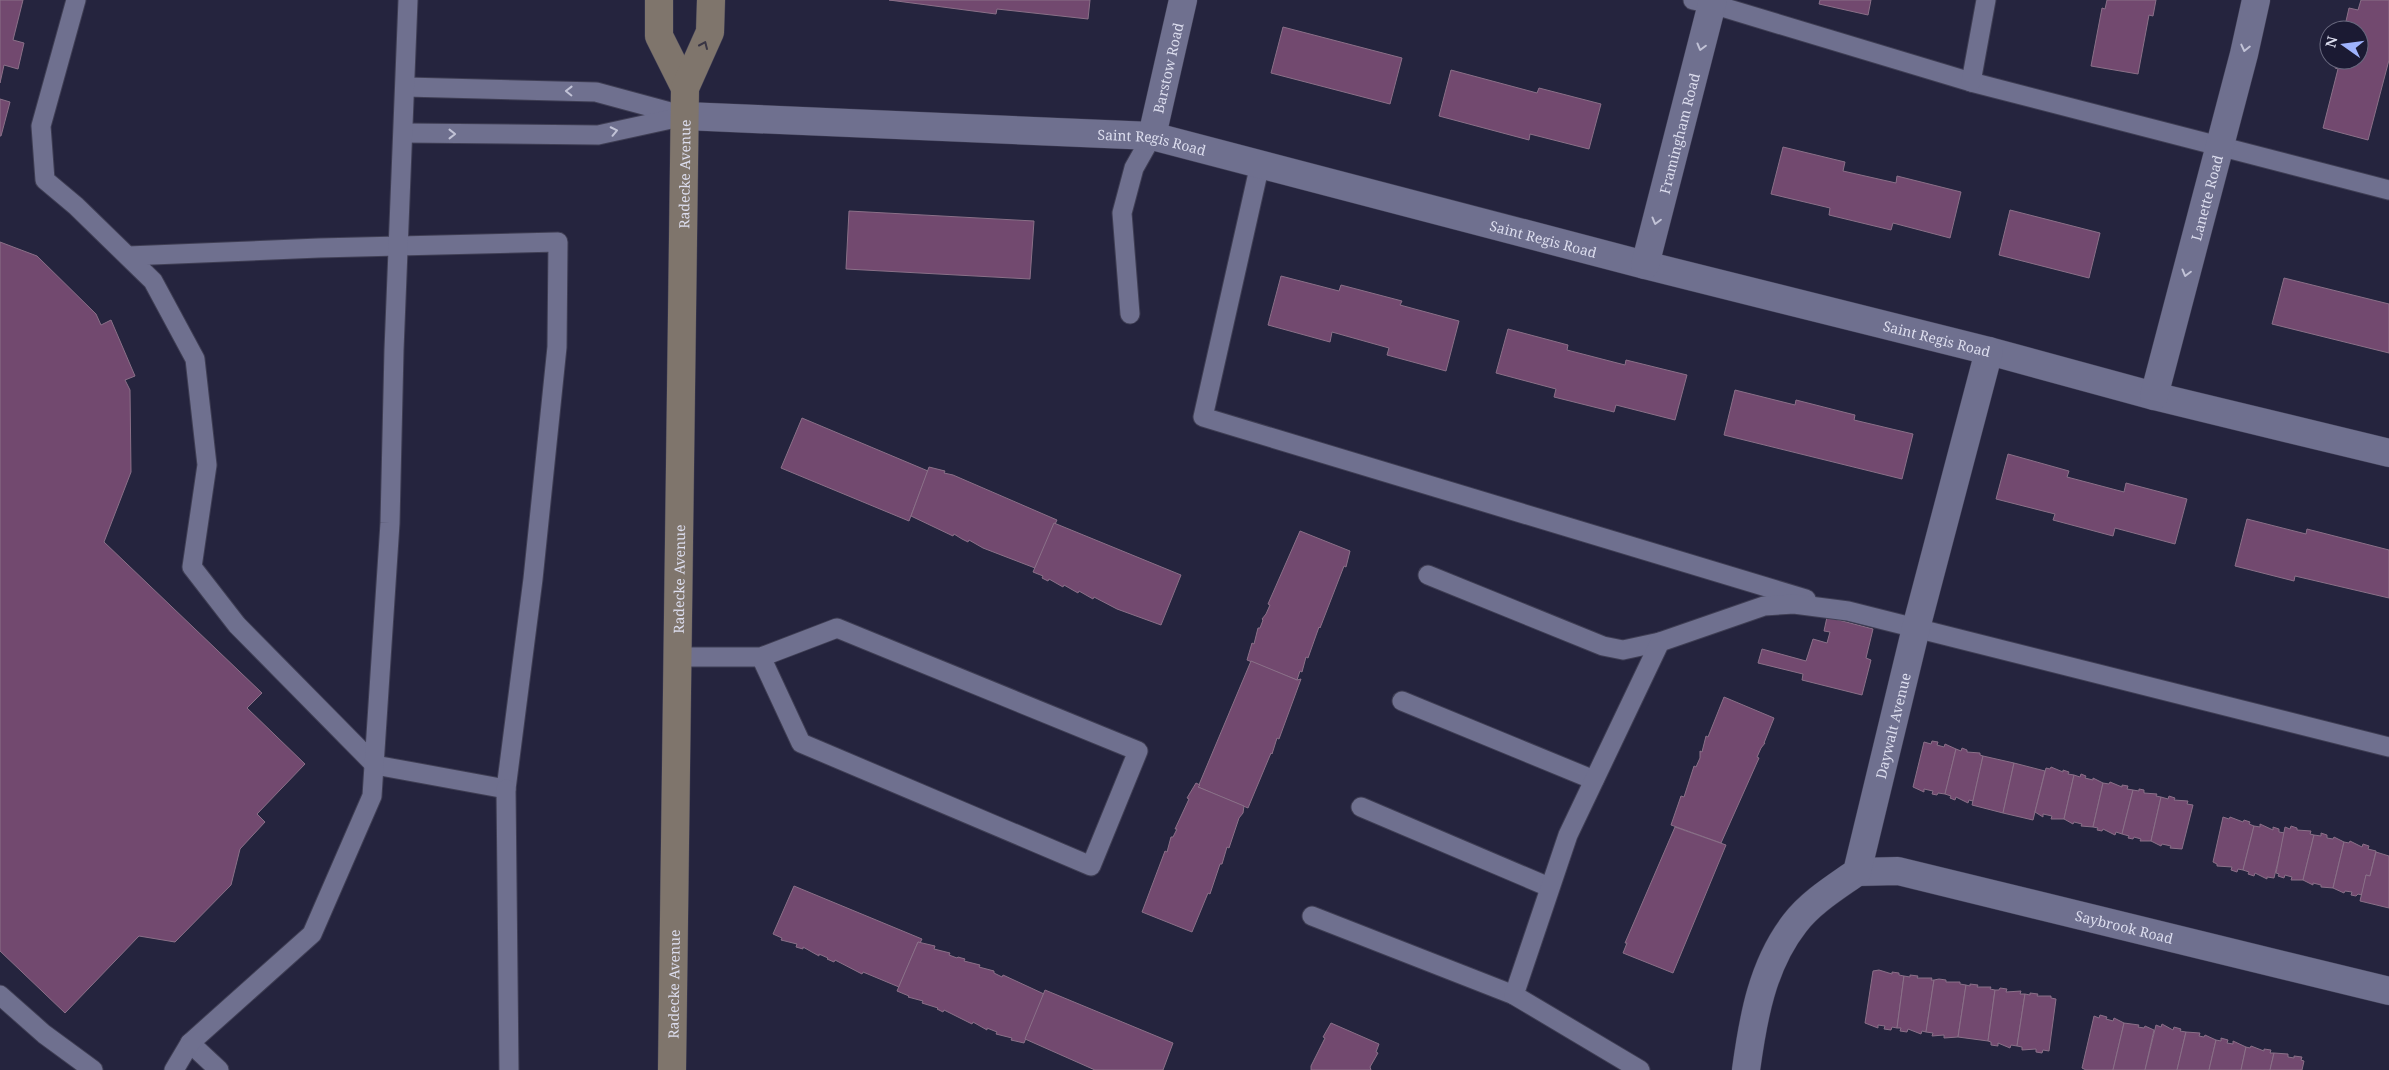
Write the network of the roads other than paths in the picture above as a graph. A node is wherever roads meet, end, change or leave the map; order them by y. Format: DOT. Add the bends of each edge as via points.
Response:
graph roads {
  1 [pos="76,0"];
  2 [pos="408,0"];
  3 [pos="659,0"];
  4 [pos="711,0"];
  5 [pos="1183,0"];
  6 [pos="1986,0"];
  7 [pos="2256,0"];
  8 [pos="1706,1"];
  9 [pos="1971,82"];
  10 [pos="406,87"];
  11 [pos="685,88"];
  12 [pos="685,116"];
  13 [pos="404,134"];
  14 [pos="1152,136"];
  15 [pos="2219,147"];
  16 [pos="1260,164"];
  17 [pos="2389,190"];
  18 [pos="399,246"];
  19 [pos="128,256"];
  20 [pos="1645,265"];
  21 [pos="1130,314"];
  22 [pos="1989,351"];
  23 [pos="2154,396"];
  24 [pos="2389,453"];
  25 [pos="1428,576"];
  26 [pos="1848,611"];
  27 [pos="1916,628"];
  28 [pos="1660,642"];
  29 [pos="678,657"];
  30 [pos="761,657"];
  31 [pos="1402,701"];
  32 [pos="2389,747"];
  33 [pos="375,765"];
  34 [pos="1594,780"];
  35 [pos="506,789"];
  36 [pos="1361,806"];
  37 [pos="1857,872"];
  38 [pos="1549,887"];
  39 [pos="1312,916"];
  40 [pos="2389,991"];
  41 [pos="0,995"];
  42 [pos="1514,995"];
  43 [pos="190,1043"];
  44 [pos="93,1070"];
  45 [pos="174,1070"];
  46 [pos="219,1070"];
  47 [pos="509,1070"];
  48 [pos="672,1070"];
  49 [pos="1640,1070"];
  50 [pos="1746,1070"];
  1 -- 19 [label="lane" via="41,126 45,180"];
  2 -- 10 [label="lane"];
  3 -- 11 [label="street, Radecke Avenue" via="659,36"];
  11 -- 4 [label="street, Radecke Avenue, one-way" via="710,32"];
  5 -- 14 [label="street, Barstow Road"];
  6 -- 9 [label="lane"];
  7 -- 15 [label="street, Lanette Road, one-way"];
  8 -- 9 [label="lane"];
  8 -- 20 [label="street, Framingham Road, one-way"];
  9 -- 15 [label="lane"];
  12 -- 10 [label="lane, one-way" via="596,92"];
  10 -- 13 [label="lane"];
  11 -- 12 [label="street, Radecke Avenue"];
  13 -- 12 [label="lane, one-way" via="598,135"];
  12 -- 14 [label="street, Saint Regis Road"];
  12 -- 29 [label="street, Radecke Avenue"];
  13 -- 18 [label="lane"];
  14 -- 16 [label="street, Saint Regis Road"];
  14 -- 21 [label="lane" via="1134,168 1122,213"];
  15 -- 17 [label="lane"];
  15 -- 23 [label="street, Lanette Road, one-way"];
  16 -- 20 [label="street, Saint Regis Road"];
  16 -- 26 [label="lane" via="1203,417"];
  18 -- 19 [label="lane"];
  18 -- 33 [label="lane" via="389,539"];
  18 -- 35 [label="lane" via="558,242 558,347"];
  19 -- 33 [label="lane" via="153,281 195,359 207,465 192,567 237,625"];
  20 -- 22 [label="street, Saint Regis Road"];
  22 -- 23 [label="street, Saint Regis Road"];
  22 -- 27 [label="street, Daywalt Avenue"];
  23 -- 24 [label="street, Saint Regis Road"];
  25 -- 28 [label="lane" via="1603,646 1623,650"];
  26 -- 27 [label="lane"];
  26 -- 28 [label="lane" via="1794,604 1764,606"];
  27 -- 32 [label="lane"];
  27 -- 37 [label="street, Daywalt Avenue"];
  28 -- 34 [label="lane"];
  29 -- 30 [label="lane"];
  29 -- 48 [label="street, Radecke Avenue"];
  30 -- 30 [label="lane" via="801,743 1091,866 1138,751 837,628"];
  31 -- 34 [label="lane"];
  33 -- 35 [label="lane"];
  33 -- 43 [label="lane" via="372,796 312,934"];
  34 -- 38 [label="lane" via="1568,835"];
  35 -- 47 [label="lane"];
  36 -- 38 [label="lane"];
  37 -- 40 [label="street, Saybrook Road" via="1898,871"];
  37 -- 50 [label="street" via="1795,922 1768,968 1752,1026"];
  38 -- 42 [label="lane"];
  39 -- 42 [label="lane"];
  41 -- 44 [label="lane" via="44,1034"];
  42 -- 49 [label="lane"];
  43 -- 45 [label="lane"];
  43 -- 46 [label="lane"];
}
